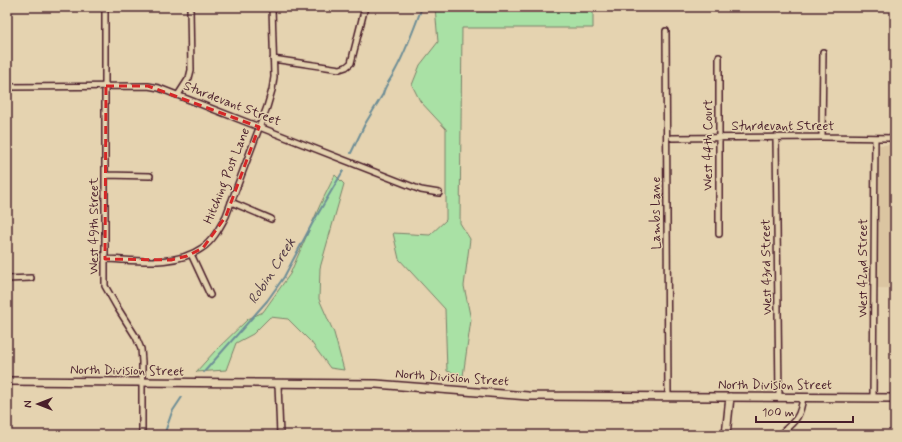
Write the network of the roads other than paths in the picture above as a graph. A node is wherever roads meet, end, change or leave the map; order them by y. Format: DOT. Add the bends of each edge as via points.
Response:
graph roads {
  1 [pos="105,7"];
  2 [pos="190,7"];
  3 [pos="272,7"];
  4 [pos="365,7"];
  5 [pos="666,30"];
  6 [pos="823,52"];
  7 [pos="719,57"];
  8 [pos="273,59"];
  9 [pos="106,86"];
  10 [pos="7,88"];
  11 [pos="178,95"];
  12 [pos="259,127"];
  13 [pos="822,136"];
  14 [pos="719,137"];
  15 [pos="776,137"];
  16 [pos="672,138"];
  17 [pos="875,138"];
  18 [pos="895,138"];
  19 [pos="106,175"];
  20 [pos="150,176"];
  21 [pos="439,193"];
  22 [pos="231,202"];
  23 [pos="271,219"];
  24 [pos="719,234"];
  25 [pos="192,254"];
  26 [pos="105,259"];
  27 [pos="7,278"];
  28 [pos="31,278"];
  29 [pos="210,295"];
  30 [pos="7,381"];
  31 [pos="142,383"];
  32 [pos="278,384"];
  33 [pos="668,396"];
  34 [pos="730,397"];
  35 [pos="779,397"];
  36 [pos="803,397"];
  37 [pos="873,398"];
  38 [pos="895,398"];
  39 [pos="142,435"];
  40 [pos="280,435"];
  41 [pos="726,435"];
  42 [pos="779,435"];
  1 -- 9 [label="street, West 49th Street"];
  2 -- 11 [label="street" via="191,70"];
  3 -- 8 [label="street, Hitching Post Lane"];
  4 -- 8 [label="street" via="350,63 346,67 340,69"];
  5 -- 33 [label="street, Lambs Lane"];
  6 -- 13 [label="street"];
  7 -- 14 [label="street, West 44th Court"];
  8 -- 12 [label="street, Hitching Post Lane" via="272,90"];
  9 -- 10 [label="street, Sturdevant Street"];
  9 -- 11 [label="street, Sturdevant Street" via="148,86"];
  9 -- 19 [label="street, West 49th Street"];
  11 -- 12 [label="street, Sturdevant Street"];
  12 -- 21 [label="street, Sturdevant Street" via="421,190"];
  12 -- 22 [label="street, Hitching Post Lane"];
  13 -- 15 [label="street, Sturdevant Street"];
  13 -- 17 [label="street, Sturdevant Street"];
  14 -- 15 [label="street, Sturdevant Street"];
  14 -- 16 [label="street, Sturdevant Street"];
  14 -- 24 [label="street, West 44th Court"];
  15 -- 35 [label="street, West 43rd Street"];
  17 -- 18 [label="street, Sturdevant Street"];
  17 -- 37 [label="street, West 42nd Street"];
  19 -- 20 [label="street"];
  19 -- 26 [label="street, West 49th Street"];
  22 -- 23 [label="street"];
  22 -- 25 [label="street, Hitching Post Lane" via="217,231 203,248"];
  25 -- 26 [label="street, Hitching Post Lane" via="171,260"];
  25 -- 29 [label="street"];
  26 -- 31 [label="street, West 49th Street" via="105,286 141,349"];
  27 -- 28 [label="street"];
  30 -- 31 [label="main road, North Division Street"];
  31 -- 32 [label="main road, North Division Street"];
  31 -- 39 [label="street, West 49th Street"];
  32 -- 33 [label="main road, North Division Street" via="376,384 528,396"];
  32 -- 40 [label="street"];
  33 -- 34 [label="main road, North Division Street"];
  34 -- 35 [label="main road, North Division Street"];
  34 -- 41 [label="main road"];
  35 -- 36 [label="main road, North Division Street"];
  36 -- 37 [label="main road, North Division Street"];
  36 -- 42 [label="street" via="799,415"];
  37 -- 38 [label="main road, North Division Street"];
}
